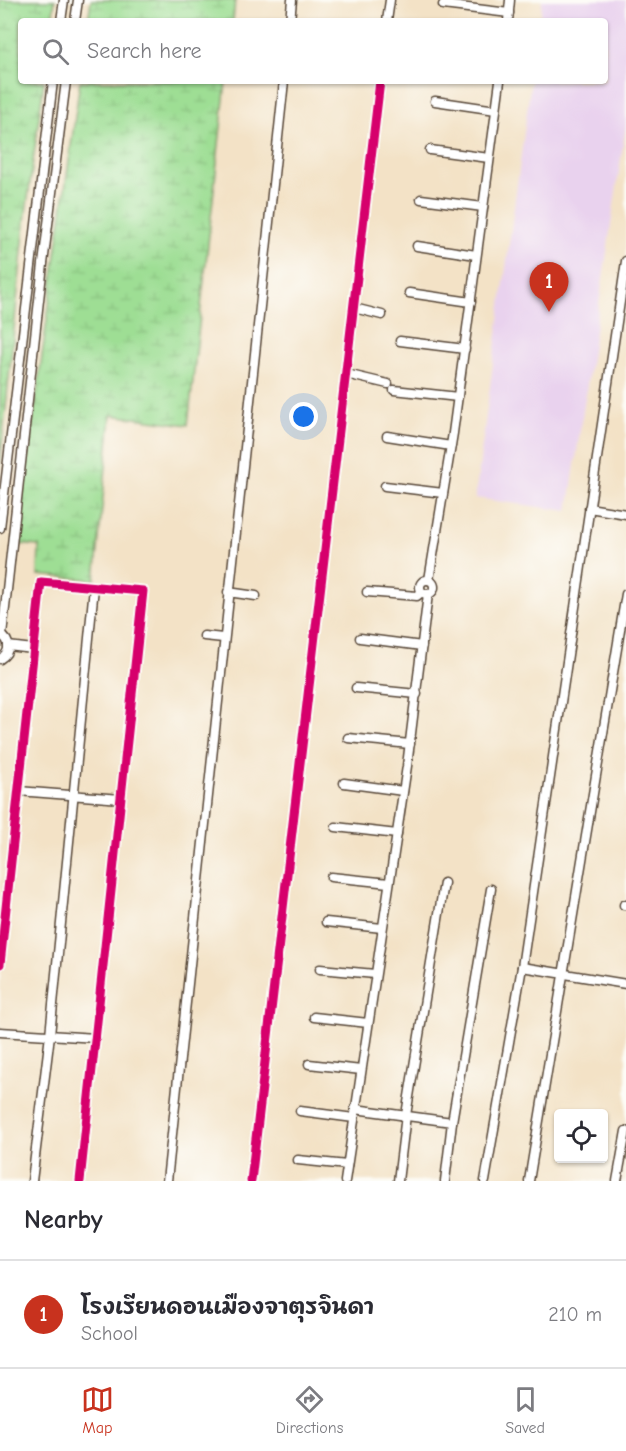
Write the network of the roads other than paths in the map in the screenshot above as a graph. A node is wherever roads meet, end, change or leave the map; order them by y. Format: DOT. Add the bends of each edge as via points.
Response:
graph roads {
  1 [pos="292,0"];
  2 [pos="390,0"];
  3 [pos="510,0"];
  4 [pos="64,3"];
  5 [pos="77,4"];
  6 [pos="443,5"];
  7 [pos="508,17"];
  8 [pos="62,18"];
  9 [pos="290,18"];
  10 [pos="387,18"];
  11 [pos="53,84"];
  12 [pos="66,84"];
  13 [pos="284,84"];
  14 [pos="380,84"];
  15 [pos="500,84"];
  16 [pos="435,101"];
  17 [pos="496,110"];
  18 [pos="430,150"];
  19 [pos="489,158"];
  20 [pos="421,198"];
  21 [pos="483,207"];
  22 [pos="35,224"];
  23 [pos="48,226"];
  24 [pos="417,246"];
  25 [pos="476,255"];
  26 [pos="626,261"];
  27 [pos="409,293"];
  28 [pos="471,302"];
  29 [pos="354,308"];
  30 [pos="382,315"];
  31 [pos="400,341"];
  32 [pos="465,349"];
  33 [pos="346,374"];
  34 [pos="458,397"];
  35 [pos="13,412"];
  36 [pos="27,414"];
  37 [pos="387,436"];
  38 [pos="451,446"];
  39 [pos="385,486"];
  40 [pos="443,493"];
  41 [pos="589,508"];
  42 [pos="626,514"];
  43 [pos="0,528"];
  44 [pos="0,563"];
  45 [pos="10,565"];
  46 [pos="93,587"];
  47 [pos="228,592"];
  48 [pos="367,592"];
  49 [pos="425,593"];
  50 [pos="626,594"];
  51 [pos="256,596"];
  52 [pos="1,634"];
  53 [pos="204,636"];
  54 [pos="224,638"];
  55 [pos="360,638"];
  56 [pos="8,646"];
  57 [pos="422,646"];
  58 [pos="33,649"];
  59 [pos="0,659"];
  60 [pos="356,688"];
  61 [pos="417,694"];
  62 [pos="348,738"];
  63 [pos="410,744"];
  64 [pos="344,783"];
  65 [pos="18,791"];
  66 [pos="403,791"];
  67 [pos="73,795"];
  68 [pos="121,799"];
  69 [pos="336,827"];
  70 [pos="397,834"];
  71 [pos="331,877"];
  72 [pos="444,883"];
  73 [pos="389,884"];
  74 [pos="491,889"];
  75 [pos="326,922"];
  76 [pos="382,928"];
  77 [pos="0,964"];
  78 [pos="522,966"];
  79 [pos="320,969"];
  80 [pos="375,974"];
  81 [pos="563,974"];
  82 [pos="626,984"];
  83 [pos="314,1017"];
  84 [pos="368,1023"];
  85 [pos="0,1032"];
  86 [pos="50,1035"];
  87 [pos="96,1038"];
  88 [pos="309,1064"];
  89 [pos="361,1070"];
  90 [pos="300,1111"];
  91 [pos="354,1113"];
  92 [pos="406,1115"];
  93 [pos="452,1122"];
  94 [pos="626,1131"];
  95 [pos="298,1160"];
  96 [pos="347,1165"];
  97 [pos="32,1181"];
  98 [pos="80,1181"];
  99 [pos="167,1181"];
  100 [pos="251,1181"];
  101 [pos="345,1181"];
  102 [pos="398,1181"];
  103 [pos="445,1181"];
  104 [pos="485,1181"];
  105 [pos="528,1181"];
  106 [pos="617,1181"];
  1 -- 9 [label="street"];
  2 -- 10 [label="street"];
  3 -- 7 [label="street"];
  4 -- 5 [label="street"];
  4 -- 8 [label="street"];
  6 -- 7 [label="street"];
  11 -- 22 [label="street"];
  12 -- 23 [label="street"];
  13 -- 47 [label="street"];
  14 -- 29 [label="street"];
  15 -- 17 [label="street"];
  16 -- 17 [label="street"];
  17 -- 19 [label="street"];
  18 -- 19 [label="street"];
  19 -- 21 [label="street"];
  20 -- 21 [label="street"];
  21 -- 25 [label="street"];
  22 -- 23 [label="street"];
  22 -- 35 [label="street"];
  23 -- 36 [label="street"];
  24 -- 25 [label="street"];
  25 -- 28 [label="street"];
  26 -- 41 [label="street"];
  27 -- 28 [label="street"];
  28 -- 32 [label="street"];
  29 -- 30 [label="street"];
  29 -- 33 [label="street"];
  31 -- 32 [label="street"];
  32 -- 34 [label="street"];
  33 -- 34 [label="street" via="391,387"];
  33 -- 100 [label="street"];
  34 -- 38 [label="street"];
  35 -- 36 [label="street"];
  35 -- 43 [label="street"];
  36 -- 45 [label="street"];
  37 -- 38 [label="street"];
  38 -- 40 [label="street"];
  39 -- 40 [label="street"];
  40 -- 49 [label="street" via="429,580 434,586 431,593"];
  41 -- 42 [label="street"];
  41 -- 78 [label="street"];
  44 -- 45 [label="street"];
  45 -- 52 [label="street"];
  46 -- 58 [label="street" via="41,582"];
  46 -- 67 [label="street"];
  46 -- 68 [label="street" via="143,591"];
  47 -- 51 [label="street"];
  47 -- 54 [label="street"];
  48 -- 49 [label="street" via="417,596"];
  49 -- 57 [label="street"];
  50 -- 81 [label="street"];
  52 -- 56 [label="street"];
  53 -- 54 [label="street"];
  54 -- 99 [label="street"];
  55 -- 57 [label="street"];
  56 -- 58 [label="street"];
  56 -- 59 [label="street"];
  57 -- 61 [label="street"];
  58 -- 65 [label="street"];
  60 -- 61 [label="street"];
  61 -- 63 [label="street"];
  62 -- 63 [label="street"];
  63 -- 66 [label="street"];
  64 -- 66 [label="street"];
  65 -- 67 [label="street"];
  65 -- 77 [label="street"];
  66 -- 70 [label="street"];
  67 -- 68 [label="street"];
  67 -- 86 [label="street"];
  68 -- 87 [label="street"];
  69 -- 70 [label="street"];
  70 -- 73 [label="street"];
  71 -- 73 [label="street"];
  72 -- 92 [label="street"];
  73 -- 76 [label="street"];
  74 -- 93 [label="street"];
  75 -- 76 [label="street"];
  76 -- 80 [label="street"];
  78 -- 81 [label="street"];
  78 -- 104 [label="street"];
  79 -- 80 [label="street"];
  80 -- 84 [label="street"];
  81 -- 82 [label="street"];
  81 -- 105 [label="street"];
  83 -- 84 [label="street"];
  84 -- 89 [label="street"];
  85 -- 86 [label="street"];
  86 -- 87 [label="street"];
  86 -- 97 [label="street"];
  87 -- 98 [label="street"];
  88 -- 89 [label="street"];
  89 -- 91 [label="street"];
  90 -- 91 [label="street"];
  91 -- 92 [label="street"];
  91 -- 96 [label="street"];
  92 -- 93 [label="street"];
  92 -- 102 [label="street"];
  93 -- 103 [label="street"];
  94 -- 106 [label="street"];
  95 -- 96 [label="street"];
  96 -- 101 [label="street"];
}
